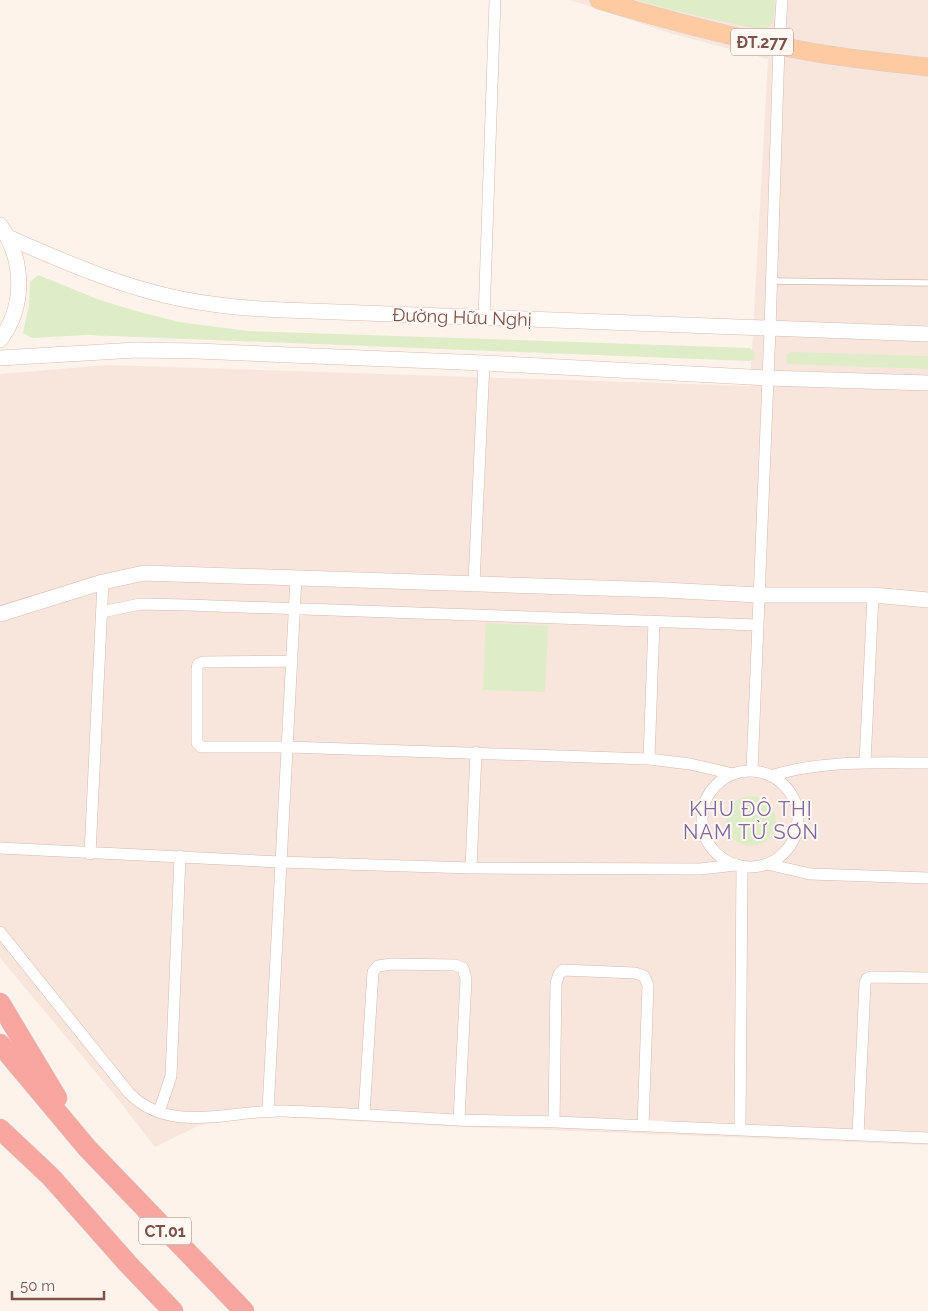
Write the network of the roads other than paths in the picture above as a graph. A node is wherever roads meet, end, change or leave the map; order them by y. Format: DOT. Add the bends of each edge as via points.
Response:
graph roads {
  1 [pos="495,0"];
  2 [pos="599,0"];
  3 [pos="782,0"];
  4 [pos="779,46"];
  5 [pos="928,67"];
  6 [pos="4,231"];
  7 [pos="771,281"];
  8 [pos="928,283"];
  9 [pos="484,318"];
  10 [pos="770,329"];
  11 [pos="928,334"];
  12 [pos="0,340"];
  13 [pos="0,358"];
  14 [pos="484,363"];
  15 [pos="767,378"];
  16 [pos="928,383"];
  17 [pos="296,578"];
  18 [pos="103,582"];
  19 [pos="474,583"];
  20 [pos="758,595"];
  21 [pos="873,595"];
  22 [pos="928,600"];
  23 [pos="295,609"];
  24 [pos="102,612"];
  25 [pos="0,614"];
  26 [pos="654,622"];
  27 [pos="757,626"];
  28 [pos="292,661"];
  29 [pos="288,747"];
  30 [pos="476,752"];
  31 [pos="649,759"];
  32 [pos="865,763"];
  33 [pos="928,764"];
  34 [pos="752,771"];
  35 [pos="733,774"];
  36 [pos="771,776"];
  37 [pos="0,848"];
  38 [pos="90,854"];
  39 [pos="180,856"];
  40 [pos="280,862"];
  41 [pos="767,864"];
  42 [pos="739,866"];
  43 [pos="471,868"];
  44 [pos="928,878"];
  45 [pos="0,932"];
  46 [pos="928,978"];
  47 [pos="0,1003"];
  48 [pos="0,1044"];
  49 [pos="268,1110"];
  50 [pos="159,1112"];
  51 [pos="364,1114"];
  52 [pos="459,1120"];
  53 [pos="554,1122"];
  54 [pos="643,1126"];
  55 [pos="0,1129"];
  56 [pos="740,1130"];
  57 [pos="858,1135"];
  58 [pos="928,1138"];
  59 [pos="0,1140"];
  60 [pos="88,1150"];
  61 [pos="51,1178"];
  62 [pos="173,1311"];
  63 [pos="244,1311"];
  1 -- 9 [label="street"];
  2 -- 4 [label="main road, ĐT.277"];
  3 -- 4 [label="street"];
  4 -- 5 [label="main road, ĐT.277"];
  4 -- 7 [label="street"];
  6 -- 9 [label="main road, Đường Hữu Nghị" via="66,263 109,279 211,304"];
  6 -- 12 [label="main road" via="17,262 19,294 10,324"];
  7 -- 8 [label="lane"];
  7 -- 10 [label="street"];
  9 -- 10 [label="main road, Đường Hữu Nghị"];
  10 -- 11 [label="main road, Đường Hữu Nghị"];
  10 -- 15 [label="street"];
  13 -- 14 [label="main road" via="136,350"];
  14 -- 15 [label="main road"];
  14 -- 19 [label="street"];
  15 -- 16 [label="main road"];
  15 -- 20 [label="street"];
  17 -- 18 [label="main road" via="144,573"];
  17 -- 19 [label="main road"];
  17 -- 23 [label="street"];
  18 -- 24 [label="street"];
  18 -- 25 [label="main road"];
  19 -- 20 [label="main road"];
  20 -- 21 [label="main road"];
  20 -- 27 [label="street"];
  21 -- 22 [label="main road"];
  21 -- 32 [label="street"];
  23 -- 24 [label="street" via="140,604"];
  23 -- 26 [label="street"];
  23 -- 28 [label="street"];
  24 -- 38 [label="street"];
  26 -- 27 [label="street"];
  26 -- 31 [label="street"];
  27 -- 34 [label="street"];
  28 -- 29 [label="street"];
  28 -- 29 [label="street" via="203,662 197,669 197,743 201,747"];
  29 -- 30 [label="street"];
  29 -- 40 [label="street"];
  30 -- 31 [label="street"];
  30 -- 43 [label="street"];
  31 -- 35 [label="street"];
  32 -- 33 [label="street"];
  32 -- 36 [label="street" via="810,767"];
  34 -- 35 [label="street"];
  34 -- 36 [label="street"];
  35 -- 42 [label="street" via="719,782 708,795 702,822 713,850 726,861"];
  36 -- 41 [label="street" via="790,792 798,817 792,841 782,855"];
  37 -- 38 [label="street"];
  38 -- 39 [label="street"];
  39 -- 40 [label="street"];
  39 -- 50 [label="street" via="170,1076"];
  40 -- 43 [label="street"];
  40 -- 49 [label="street"];
  41 -- 42 [label="street"];
  41 -- 44 [label="street" via="810,874"];
  42 -- 43 [label="street" via="700,869"];
  42 -- 56 [label="street"];
  45 -- 50 [label="street" via="129,1093"];
  46 -- 57 [label="street" via="871,977 865,983"];
  47 -- 60 [label="highway, CT.01"];
  48 -- 60 [label="highway, CT.01"];
  49 -- 50 [label="street" via="194,1118"];
  49 -- 51 [label="street"];
  51 -- 52 [label="street"];
  51 -- 52 [label="street" via="373,972 378,966 390,964 455,965 462,968 466,979"];
  52 -- 53 [label="street"];
  53 -- 54 [label="street"];
  53 -- 54 [label="street" via="556,983 559,974 564,970 635,973 644,976 648,985"];
  54 -- 56 [label="street"];
  55 -- 61 [label="highway, CT.01"];
  56 -- 57 [label="street"];
  57 -- 58 [label="street"];
  59 -- 61 [label="highway"];
  60 -- 63 [label="highway, CT.01"];
  61 -- 62 [label="highway, CT.01"];
}
